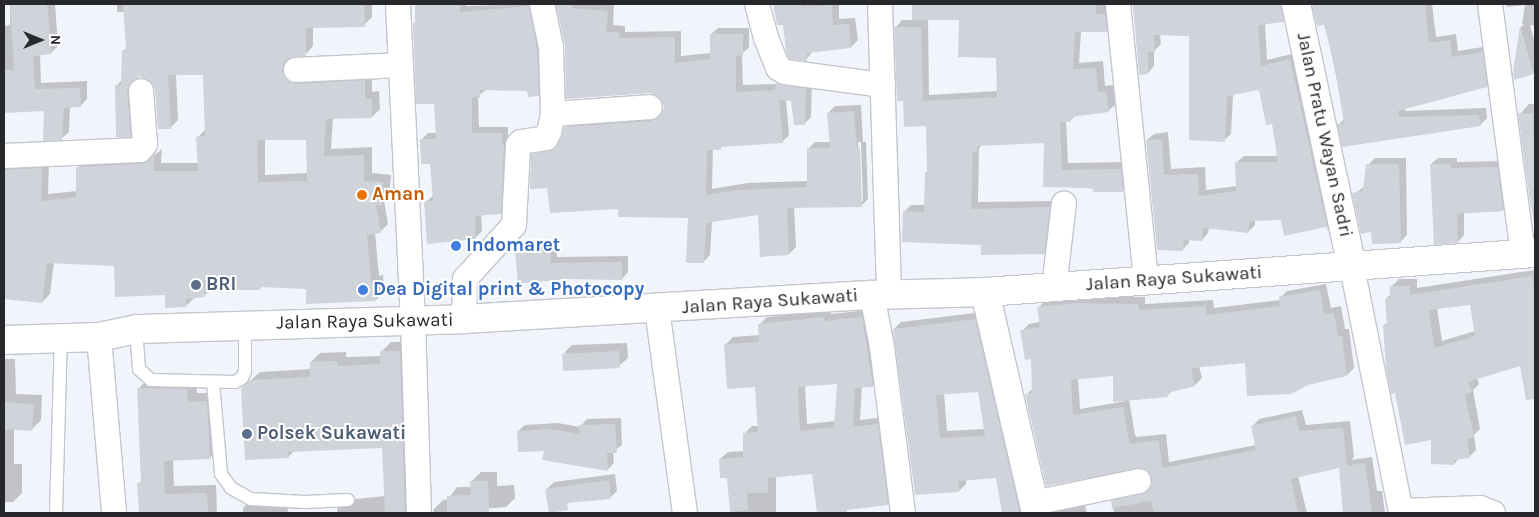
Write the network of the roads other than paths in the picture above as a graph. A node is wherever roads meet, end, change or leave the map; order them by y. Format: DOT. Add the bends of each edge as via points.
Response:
graph roads {
  1 [pos="398,4"];
  2 [pos="542,4"];
  3 [pos="757,4"];
  4 [pos="880,4"];
  5 [pos="1118,4"];
  6 [pos="1296,4"];
  7 [pos="1490,4"];
  8 [pos="401,65"];
  9 [pos="296,70"];
  10 [pos="883,85"];
  11 [pos="142,91"];
  12 [pos="650,107"];
  13 [pos="553,114"];
  14 [pos="4,156"];
  15 [pos="1064,203"];
  16 [pos="1529,254"];
  17 [pos="1352,267"];
  18 [pos="1146,282"];
  19 [pos="1057,287"];
  20 [pos="984,292"];
  21 [pos="880,295"];
  22 [pos="657,309"];
  23 [pos="464,319"];
  24 [pos="413,321"];
  25 [pos="245,324"];
  26 [pos="136,329"];
  27 [pos="98,337"];
  28 [pos="61,338"];
  29 [pos="4,340"];
  30 [pos="213,382"];
  31 [pos="1139,481"];
  32 [pos="348,500"];
  33 [pos="1034,508"];
  34 [pos="1401,512"];
  35 [pos="56,513"];
  36 [pos="114,513"];
  37 [pos="418,513"];
  38 [pos="685,513"];
  39 [pos="903,513"];
  40 [pos="1493,513"];
  1 -- 8 [label="street"];
  2 -- 13 [label="street" via="551,48"];
  3 -- 10 [label="street" via="778,68 785,72"];
  4 -- 10 [label="street"];
  5 -- 18 [label="street"];
  6 -- 17 [label="main road, Jalan Pratu Wayan Sadri"];
  7 -- 16 [label="street"];
  8 -- 9 [label="street"];
  8 -- 24 [label="street"];
  10 -- 21 [label="street"];
  11 -- 14 [label="street" via="145,144 140,150"];
  12 -- 13 [label="street"];
  13 -- 23 [label="street" via="546,138 521,142 517,148 514,225 465,279"];
  15 -- 19 [label="street"];
  16 -- 17 [label="main road, Jalan Raya Sukawati"];
  17 -- 18 [label="main road, Jalan Raya Sukawati"];
  17 -- 34 [label="street"];
  18 -- 19 [label="main road, Jalan Raya Sukawati"];
  19 -- 20 [label="main road, Jalan Raya Sukawati"];
  20 -- 21 [label="main road, Jalan Raya Sukawati"];
  20 -- 33 [label="main road"];
  21 -- 22 [label="main road, Jalan Raya Sukawati"];
  21 -- 39 [label="street" via="882,347"];
  22 -- 23 [label="main road, Jalan Raya Sukawati"];
  22 -- 38 [label="street"];
  23 -- 24 [label="main road, Jalan Raya Sukawati"];
  24 -- 25 [label="main road, Jalan Raya Sukawati"];
  24 -- 37 [label="street"];
  25 -- 26 [label="main road, Jalan Raya Sukawati"];
  25 -- 30 [label="lane" via="243,375 235,382"];
  26 -- 27 [label="main road, Jalan Raya Sukawati"];
  26 -- 30 [label="lane" via="139,369 146,377 155,381"];
  27 -- 28 [label="main road, Jalan Raya Sukawati"];
  27 -- 36 [label="street"];
  28 -- 29 [label="main road, Jalan Raya Sukawati"];
  28 -- 35 [label="lane"];
  30 -- 32 [label="lane" via="221,474 231,488 251,499"];
  31 -- 33 [label="street"];
  34 -- 40 [label="street" via="1480,508"];
}
